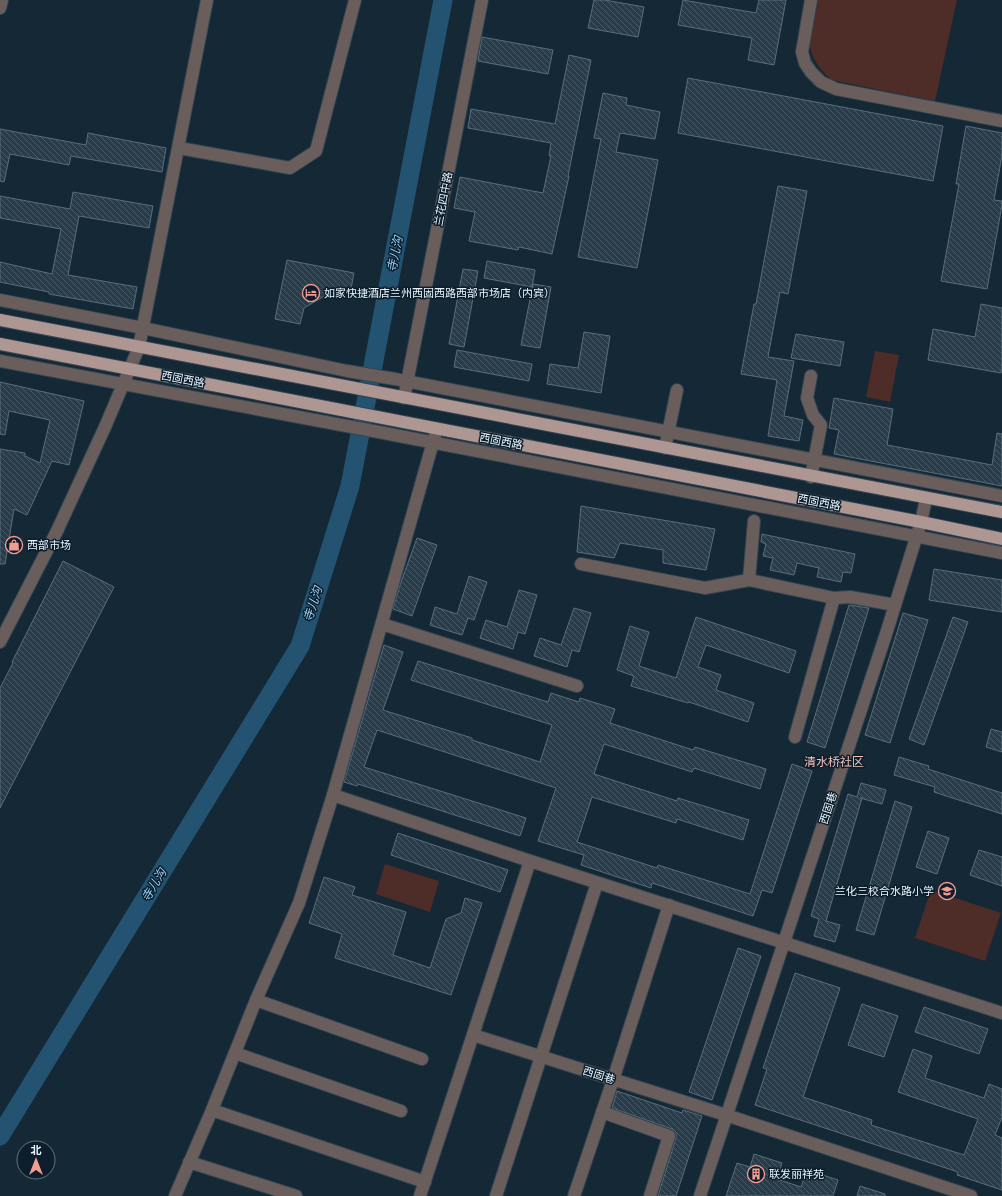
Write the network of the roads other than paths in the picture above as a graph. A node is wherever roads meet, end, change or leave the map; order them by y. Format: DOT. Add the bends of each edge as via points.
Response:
graph roads {
  1 [pos="2,0"];
  2 [pos="207,0"];
  3 [pos="355,0"];
  4 [pos="482,0"];
  5 [pos="811,0"];
  6 [pos="0,8"];
  7 [pos="1002,121"];
  8 [pos="179,148"];
  9 [pos="0,300"];
  10 [pos="0,320"];
  11 [pos="143,328"];
  12 [pos="0,344"];
  13 [pos="139,347"];
  14 [pos="0,361"];
  15 [pos="130,369"];
  16 [pos="811,376"];
  17 [pos="401,380"];
  18 [pos="123,385"];
  19 [pos="677,390"];
  20 [pos="398,397"];
  21 [pos="437,428"];
  22 [pos="668,432"];
  23 [pos="433,442"];
  24 [pos="665,448"];
  25 [pos="814,460"];
  26 [pos="811,476"];
  27 [pos="1002,496"];
  28 [pos="926,499"];
  29 [pos="1002,512"];
  30 [pos="754,521"];
  31 [pos="921,522"];
  32 [pos="916,536"];
  33 [pos="1002,539"];
  34 [pos="1002,553"];
  35 [pos="581,564"];
  36 [pos="749,580"];
  37 [pos="834,598"];
  38 [pos="895,605"];
  39 [pos="382,624"];
  40 [pos="0,642"];
  41 [pos="577,686"];
  42 [pos="795,737"];
  43 [pos="333,795"];
  44 [pos="530,861"];
  45 [pos="598,883"];
  46 [pos="669,906"];
  47 [pos="783,942"];
  48 [pos="256,1000"];
  49 [pos="1002,1013"];
  50 [pos="473,1035"];
  51 [pos="235,1053"];
  52 [pos="541,1057"];
  53 [pos="422,1059"];
  54 [pos="613,1080"];
  55 [pos="212,1110"];
  56 [pos="401,1111"];
  57 [pos="602,1112"];
  58 [pos="726,1115"];
  59 [pos="189,1162"];
  60 [pos="425,1182"];
  61 [pos="175,1196"];
  62 [pos="296,1196"];
  63 [pos="420,1196"];
  64 [pos="496,1196"];
  65 [pos="574,1196"];
  66 [pos="650,1196"];
  67 [pos="700,1196"];
  68 [pos="971,1196"];
  1 -- 6 [label="street"];
  2 -- 8 [label="street"];
  3 -- 8 [label="street" via="316,151 290,168"];
  4 -- 17 [label="street, 兰花四中路"];
  5 -- 7 [label="street" via="802,52 805,63 821,82 836,89"];
  8 -- 11 [label="street"];
  9 -- 11 [label="street"];
  10 -- 13 [label="main road, 西固西路"];
  11 -- 13 [label="street"];
  11 -- 17 [label="street"];
  12 -- 15 [label="main road, 西固西路"];
  13 -- 15 [label="street"];
  13 -- 20 [label="main road, 西固西路"];
  14 -- 18 [label="street"];
  15 -- 18 [label="street"];
  15 -- 21 [label="main road, 西固西路"];
  16 -- 25 [label="street" via="807,398 813,415 821,425"];
  17 -- 20 [label="street, 兰花四中路"];
  17 -- 22 [label="street"];
  18 -- 23 [label="street"];
  18 -- 40 [label="street" via="57,530"];
  19 -- 22 [label="street"];
  20 -- 24 [label="main road, 西固西路"];
  21 -- 23 [label="street"];
  21 -- 31 [label="main road, 西固西路"];
  22 -- 24 [label="street"];
  22 -- 25 [label="street"];
  23 -- 32 [label="street"];
  23 -- 39 [label="street"];
  24 -- 26 [label="main road, 西固西路"];
  25 -- 26 [label="street"];
  25 -- 27 [label="street"];
  26 -- 28 [label="main road, 西固西路"];
  28 -- 29 [label="main road, 西固西路"];
  28 -- 31 [label="street, 西固巷"];
  30 -- 36 [label="street"];
  31 -- 32 [label="street, 西固巷"];
  31 -- 33 [label="main road, 西固西路"];
  32 -- 34 [label="street"];
  32 -- 38 [label="street, 西固巷"];
  35 -- 36 [label="street" via="705,588"];
  36 -- 37 [label="street"];
  37 -- 38 [label="street" via="850,597"];
  37 -- 42 [label="street"];
  38 -- 47 [label="street, 西固巷"];
  39 -- 41 [label="street"];
  39 -- 43 [label="street"];
  43 -- 44 [label="street"];
  43 -- 48 [label="street" via="299,903"];
  44 -- 45 [label="street"];
  44 -- 50 [label="street"];
  45 -- 46 [label="street"];
  45 -- 52 [label="street"];
  46 -- 47 [label="street"];
  46 -- 54 [label="street"];
  47 -- 49 [label="street"];
  47 -- 58 [label="street, 西固巷"];
  48 -- 51 [label="street"];
  48 -- 53 [label="street"];
  50 -- 52 [label="street, 西固巷"];
  50 -- 60 [label="street"];
  51 -- 55 [label="street"];
  51 -- 56 [label="street"];
  52 -- 54 [label="street, 西固巷"];
  52 -- 64 [label="street"];
  54 -- 57 [label="street"];
  54 -- 58 [label="street, 西固巷"];
  55 -- 59 [label="street"];
  55 -- 60 [label="street"];
  57 -- 65 [label="street"];
  57 -- 66 [label="street" via="669,1136"];
  58 -- 67 [label="street, 西固巷"];
  58 -- 68 [label="street"];
  59 -- 61 [label="street"];
  59 -- 62 [label="street"];
  60 -- 63 [label="street"];
}
